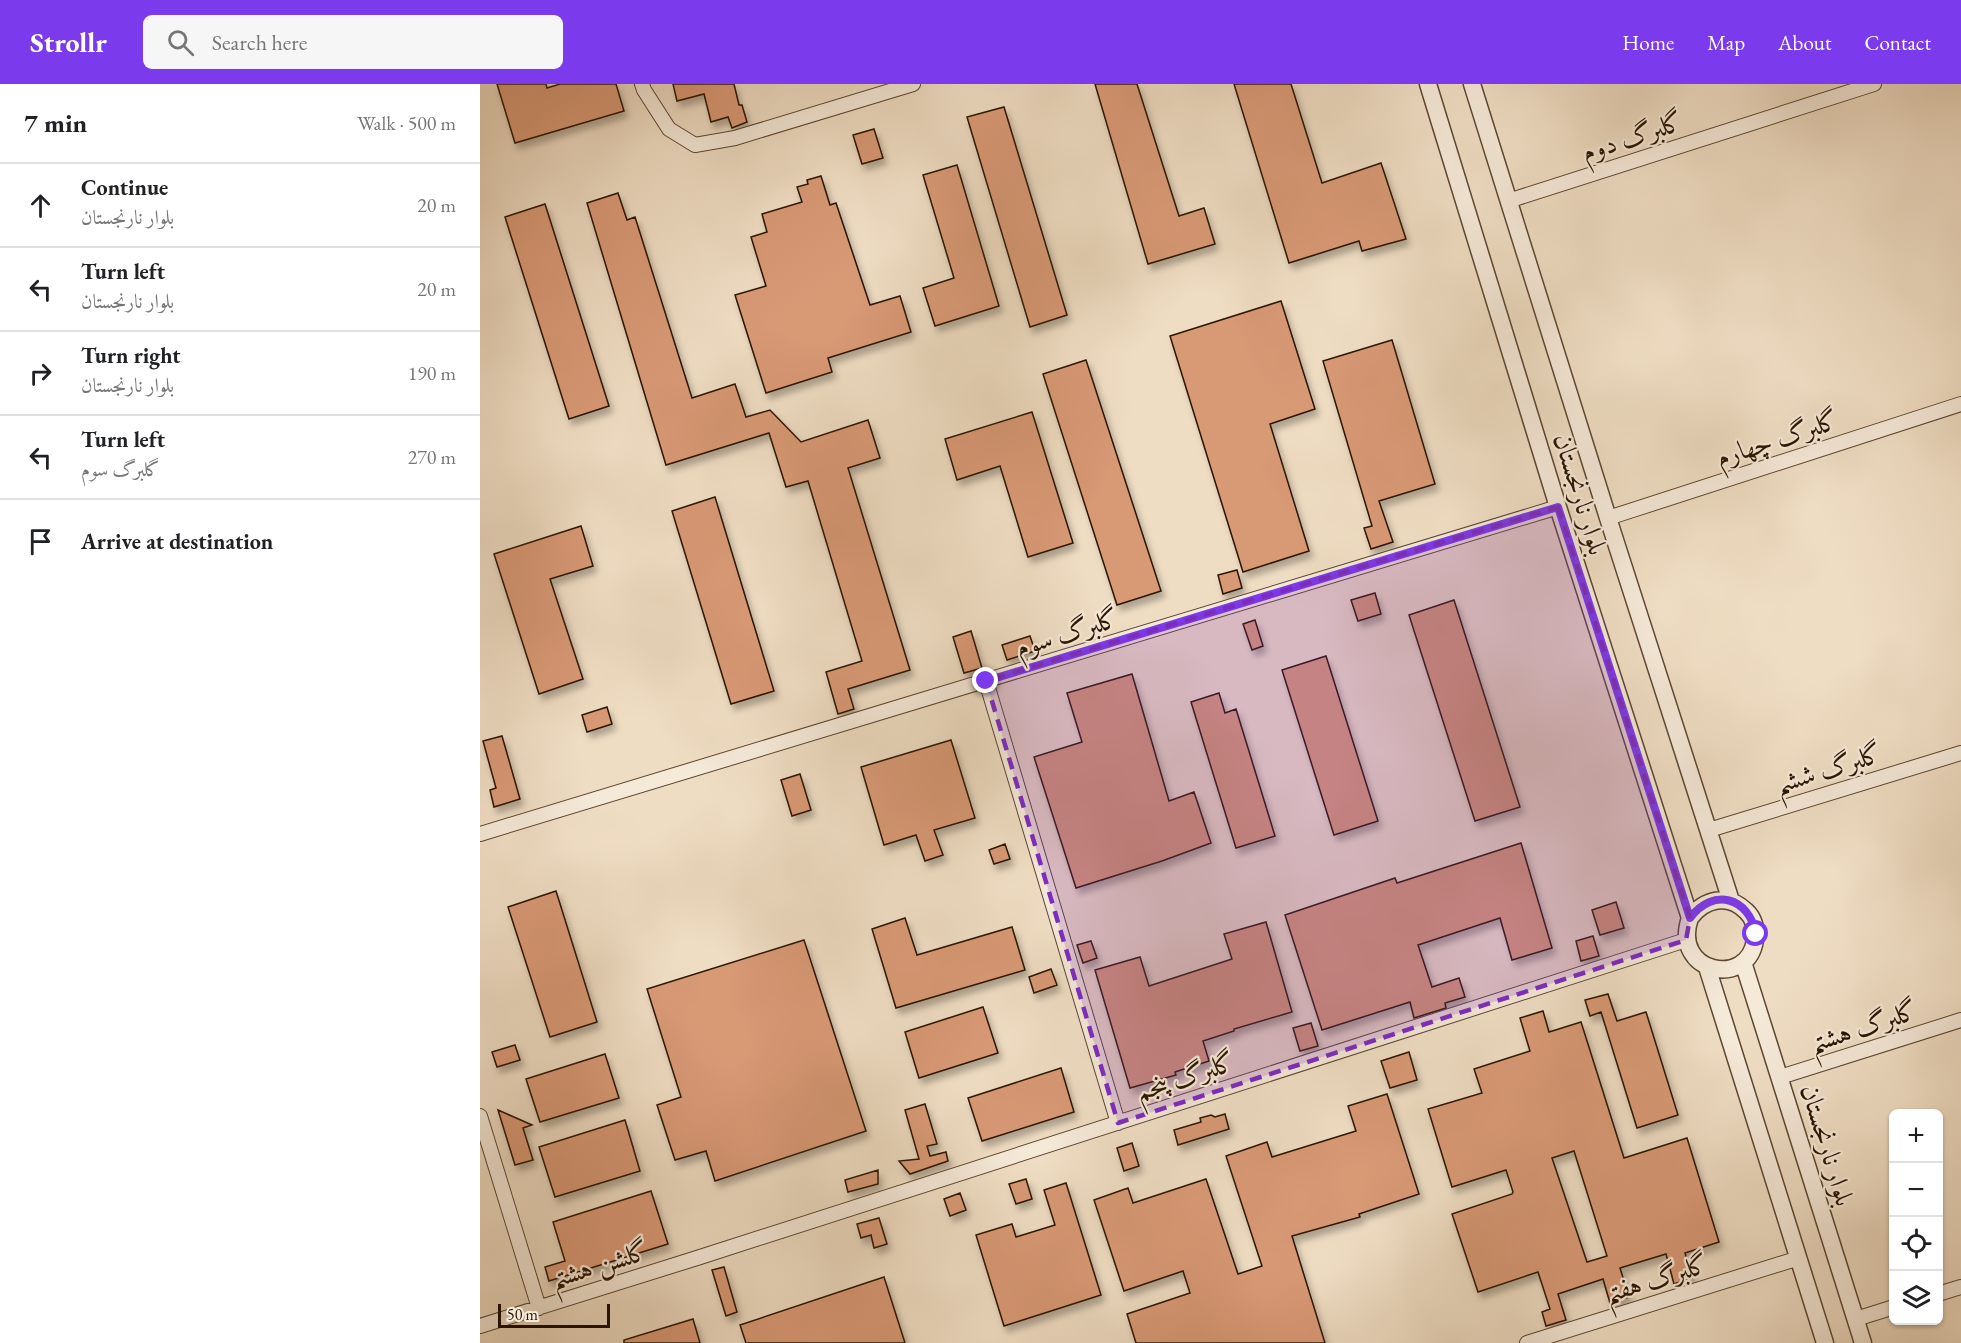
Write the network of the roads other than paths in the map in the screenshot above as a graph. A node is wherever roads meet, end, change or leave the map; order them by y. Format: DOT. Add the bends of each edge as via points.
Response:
graph roads {
  1 [pos="642,84"];
  2 [pos="913,84"];
  3 [pos="1428,84"];
  4 [pos="1472,84"];
  5 [pos="1874,84"];
  6 [pos="1508,201"];
  7 [pos="1961,404"];
  8 [pos="1558,507"];
  9 [pos="1608,518"];
  10 [pos="986,681"];
  11 [pos="1961,753"];
  12 [pos="1709,830"];
  13 [pos="480,834"];
  14 [pos="1731,901"];
  15 [pos="1690,918"];
  16 [pos="1686,940"];
  17 [pos="1743,962"];
  18 [pos="1707,967"];
  19 [pos="1961,1020"];
  20 [pos="1780,1077"];
  21 [pos="480,1116"];
  22 [pos="1118,1123"];
  23 [pos="698,1258"];
  24 [pos="1799,1258"];
  25 [pos="1961,1287"];
  26 [pos="1943,1292"];
  27 [pos="538,1308"];
  28 [pos="1889,1308"];
  29 [pos="1856,1319"];
  30 [pos="480,1326"];
  31 [pos="1527,1343"];
  32 [pos="1825,1343"];
  33 [pos="1863,1343"];
  1 -- 2 [label="street" via="669,129 695,144 735,138"];
  3 -- 8 [label="street, بلوار نارنجستان"];
  4 -- 6 [label="street, بلوار نارنجستان"];
  5 -- 6 [label="street, گلبرگ دوم"];
  6 -- 9 [label="street, بلوار نارنجستان"];
  7 -- 9 [label="street, گلبرگ چهارم"];
  8 -- 10 [label="street, گلبرگ سوم"];
  8 -- 15 [label="street, بلوار نارنجستان"];
  9 -- 12 [label="street, بلوار نارنجستان"];
  10 -- 13 [label="street, گلبرگ سوم"];
  10 -- 22 [label="street"];
  11 -- 12 [label="street, گلبرگ ششم"];
  12 -- 14 [label="street, بلوار نارنجستان"];
  14 -- 15 [label="street" via="1704,904"];
  14 -- 17 [label="street" via="1749,913 1754,923 1755,944"];
  15 -- 16 [label="street, بلوار نارنجستان"];
  16 -- 18 [label="street" via="1690,952"];
  16 -- 22 [label="street, گلبرگ پنجم"];
  17 -- 18 [label="street" via="1726,970"];
  17 -- 20 [label="street, بلوار نارنجستان"];
  18 -- 24 [label="street"];
  19 -- 20 [label="street, گلبرگ هشتم"];
  20 -- 29 [label="street, بلوار نارنجستان"];
  21 -- 27 [label="street"];
  22 -- 23 [label="street, گلبرگ پنجم"];
  23 -- 27 [label="street, گلشن هشتم"];
  24 -- 31 [label="street, گلبرگ هفتم"];
  24 -- 32 [label="street"];
  25 -- 26 [label="street"];
  27 -- 30 [label="street, گلشن هشتم"];
  28 -- 29 [label="street"];
  29 -- 33 [label="street, بلوار نارنجستان"];
}
